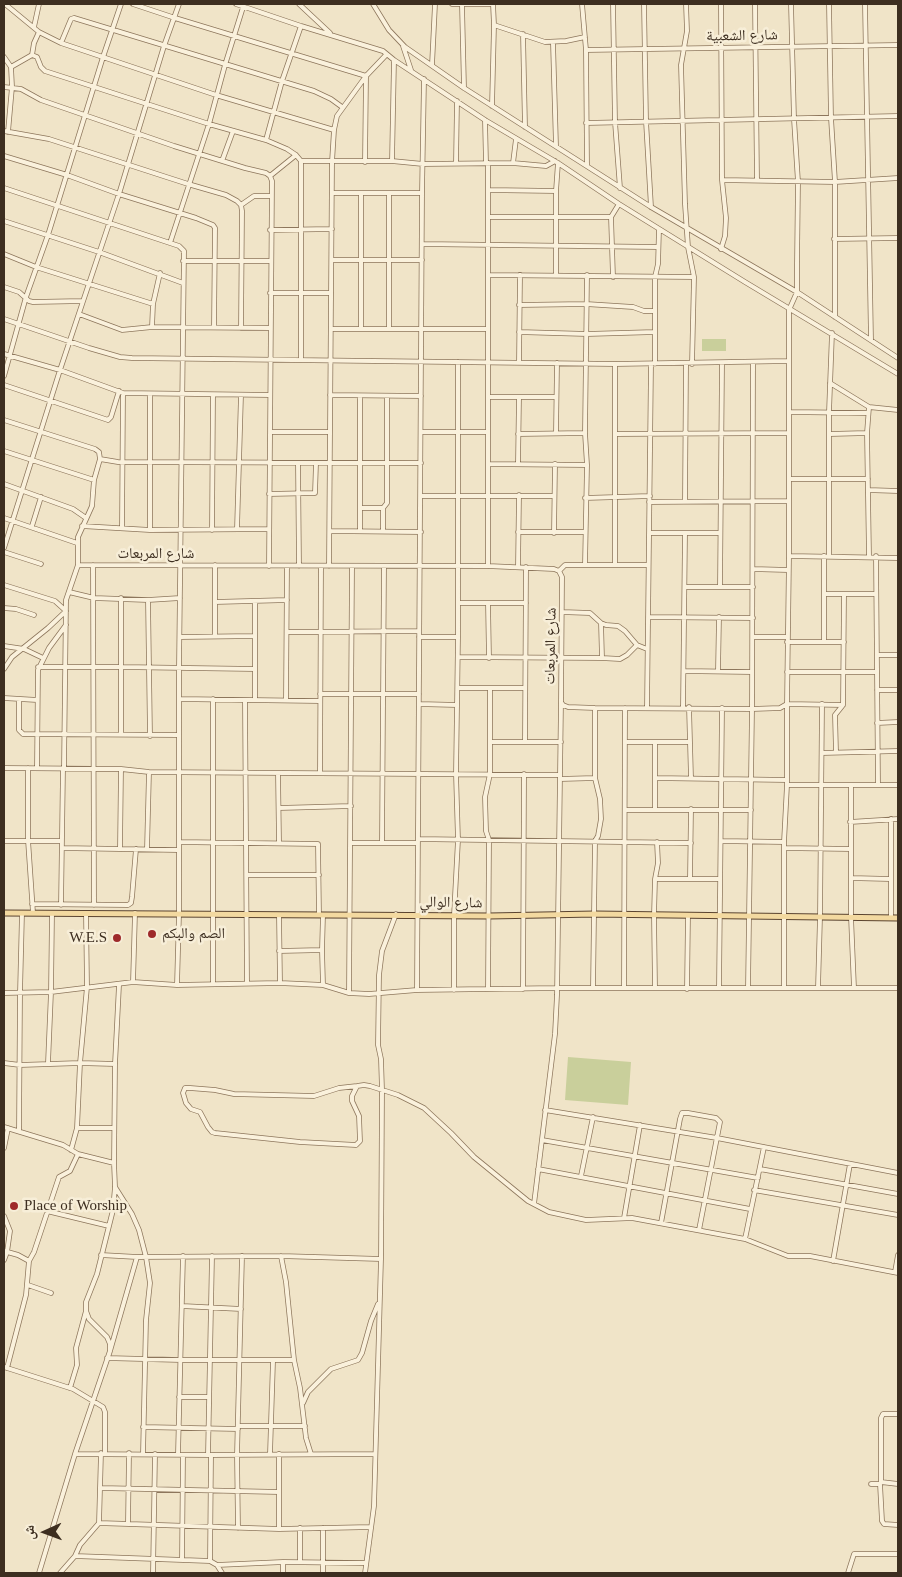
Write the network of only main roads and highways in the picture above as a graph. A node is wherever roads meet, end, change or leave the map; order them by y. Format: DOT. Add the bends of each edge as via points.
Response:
graph roads {
  1 [pos="4,913"];
  2 [pos="898,918"];
  1 -- 2 [label="main road, شارع الوالي" via="22,913 32,909 52,913"];
}
